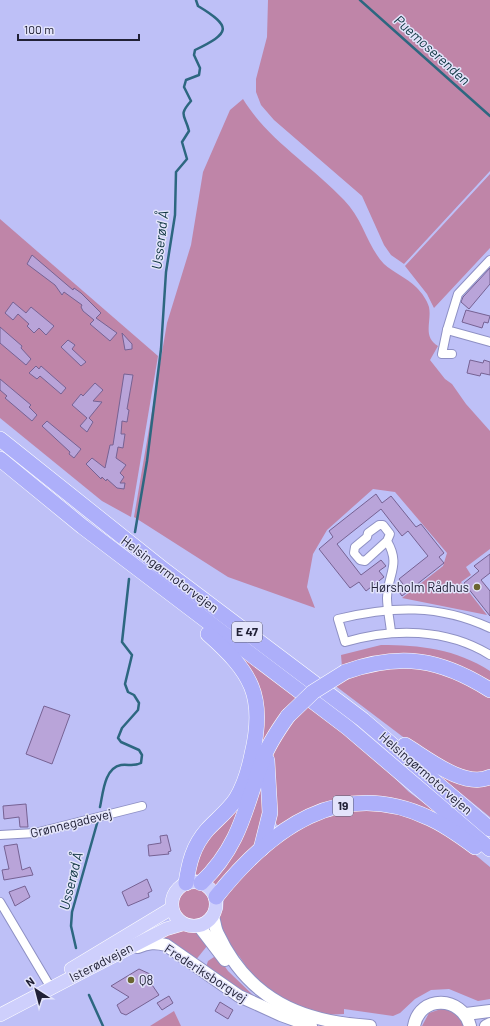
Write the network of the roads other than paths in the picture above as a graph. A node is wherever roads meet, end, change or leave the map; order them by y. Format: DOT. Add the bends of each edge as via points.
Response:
graph roads {
  1 [pos="490,260"];
  2 [pos="447,330"];
  3 [pos="490,342"];
  4 [pos="452,354"];
  5 [pos="0,439"];
  6 [pos="0,459"];
  7 [pos="83,527"];
  8 [pos="387,540"];
  9 [pos="389,609"];
  10 [pos="490,628"];
  11 [pos="391,632"];
  12 [pos="490,655"];
  13 [pos="490,690"];
  14 [pos="363,720"];
  15 [pos="270,745"];
  16 [pos="490,777"];
  17 [pos="142,806"];
  18 [pos="490,829"];
  19 [pos="0,835"];
  20 [pos="261,849"];
  21 [pos="490,849"];
  22 [pos="490,858"];
  23 [pos="186,883"];
  24 [pos="201,883"];
  25 [pos="216,897"];
  26 [pos="0,902"];
  27 [pos="172,908"];
  28 [pos="213,916"];
  29 [pos="183,924"];
  30 [pos="199,926"];
  31 [pos="107,960"];
  32 [pos="49,985"];
  33 [pos="490,1011"];
  34 [pos="0,1014"];
  35 [pos="466,1014"];
  36 [pos="281,1015"];
  37 [pos="490,1024"];
  38 [pos="412,1025"];
  39 [pos="311,1026"];
  40 [pos="370,1026"];
  41 [pos="470,1026"];
  42 [pos="486,1026"];
  1 -- 2 [label="street" via="458,294"];
  2 -- 3 [label="street"];
  2 -- 4 [label="street" via="442,354"];
  5 -- 14 [label="highway, Helsingørmotorvejen / E 47" via="158,566"];
  6 -- 7 [label="highway, Helsingørmotorvejen / E 47"];
  7 -- 21 [label="highway, Helsingørmotorvejen / E 47" via="348,728"];
  7 -- 23 [label="highway" via="121,565 224,648 236,660 254,689 258,722 251,761 243,786 230,807 197,843 188,866"];
  8 -- 8 [label="street" via="365,561 360,560 354,553 355,547 367,537 368,532 379,525 384,525 390,534"];
  8 -- 9 [label="street" via="395,560 387,599"];
  9 -- 10 [label="street" via="451,614"];
  9 -- 11 [label="street"];
  9 -- 11 [label="street" via="338,619 345,642"];
  11 -- 12 [label="street" via="454,638"];
  13 -- 15 [label="highway, bridge" via="453,669 432,664 410,661 368,664 345,672 313,692 288,716"];
  14 -- 16 [label="highway" via="453,774 472,780"];
  14 -- 18 [label="highway, Helsingørmotorvejen / E 47"];
  15 -- 20 [label="highway" via="266,771 270,813"];
  15 -- 24 [label="highway" via="261,763 238,831 217,866"];
  17 -- 19 [label="street, Grønnegadevej" via="35,833"];
  20 -- 22 [label="highway, 19" via="296,822 315,813 354,804 375,804 413,811 429,818 447,827"];
  20 -- 25 [label="highway, 19"];
  23 -- 24 [label="main road"];
  23 -- 27 [label="main road" via="175,893"];
  24 -- 25 [label="main road"];
  25 -- 28 [label="main road" via="217,904"];
  26 -- 32 [label="street"];
  27 -- 29 [label="main road"];
  27 -- 32 [label="main road, Isterødvejen"];
  28 -- 30 [label="main road" via="210,921"];
  28 -- 40 [label="street, Frederiksborgvej" via="217,933 234,961 262,991 279,1003 317,1020"];
  29 -- 30 [label="main road"];
  29 -- 31 [label="main road, Isterødvejen" via="166,929"];
  30 -- 36 [label="street, Frederiksborgvej" via="243,984"];
  31 -- 32 [label="main road, Isterødvejen"];
  31 -- 36 [label="street, Frederiksborgvej" via="148,943 166,945 239,996"];
  32 -- 34 [label="main road, Isterødvejen"];
  33 -- 35 [label="street"];
  35 -- 38 [label="street" via="453,1004 438,1003 423,1010"];
  35 -- 41 [label="street"];
  36 -- 39 [label="street, Frederiksborgvej"];
  37 -- 42 [label="street"];
}
